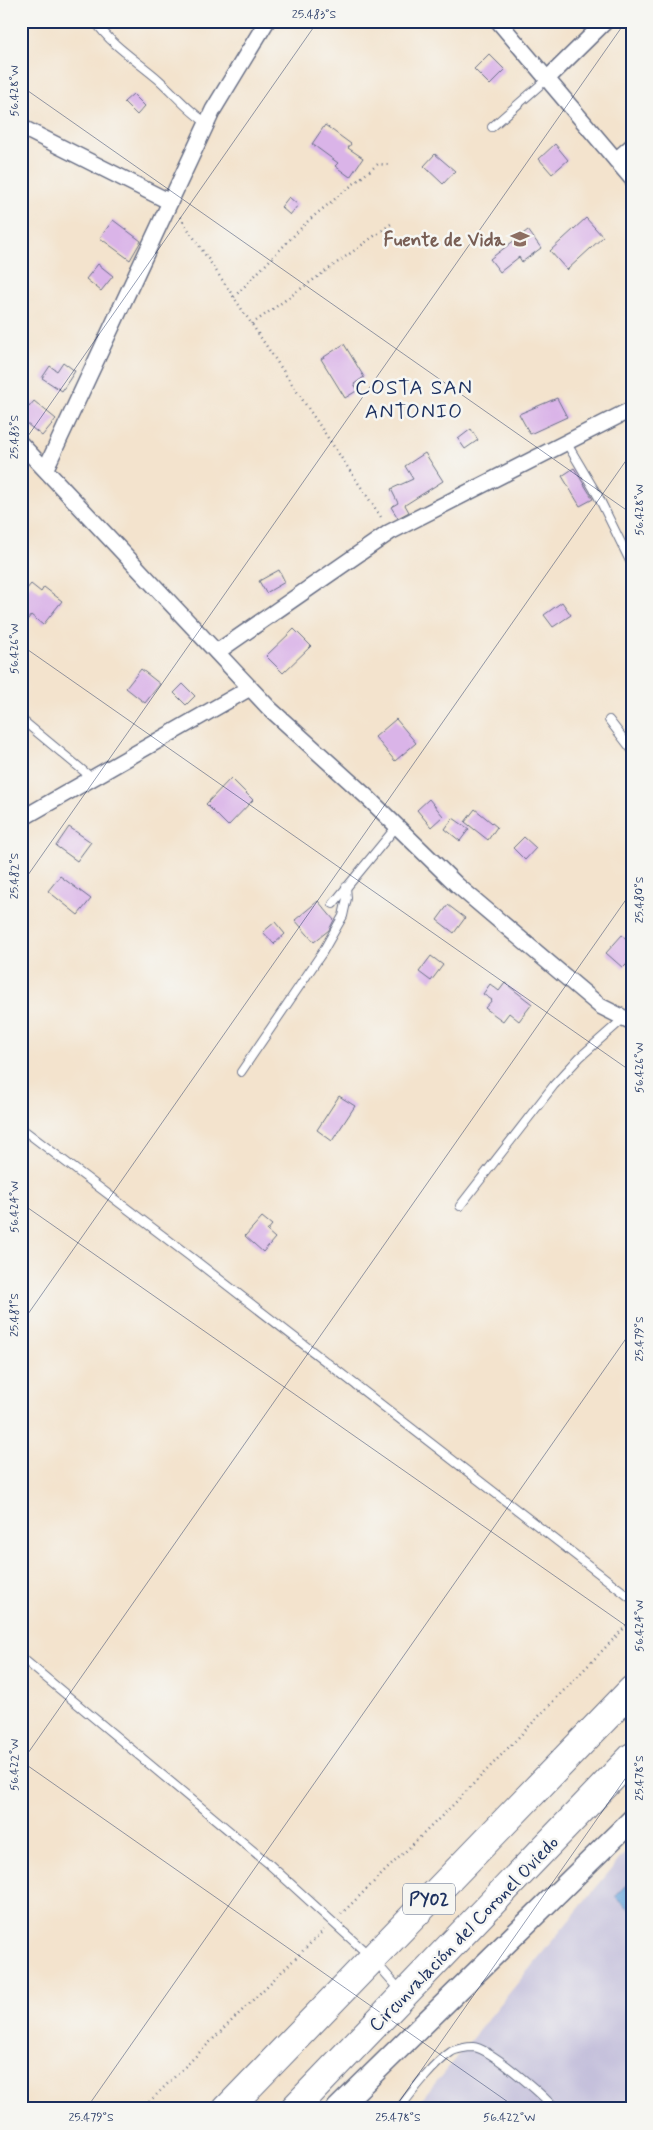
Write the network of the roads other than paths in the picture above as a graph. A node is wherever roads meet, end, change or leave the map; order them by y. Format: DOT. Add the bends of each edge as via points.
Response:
graph roads {
  1 [pos="95,21"];
  2 [pos="267,21"];
  3 [pos="498,21"];
  4 [pos="606,21"];
  5 [pos="547,79"];
  6 [pos="207,123"];
  7 [pos="492,126"];
  8 [pos="21,127"];
  9 [pos="632,146"];
  10 [pos="616,160"];
  11 [pos="632,179"];
  12 [pos="170,202"];
  13 [pos="632,409"];
  14 [pos="566,442"];
  15 [pos="21,444"];
  16 [pos="46,468"];
  17 [pos="632,565"];
  18 [pos="217,652"];
  19 [pos="250,688"];
  20 [pos="21,718"];
  21 [pos="609,720"];
  22 [pos="632,750"];
  23 [pos="92,778"];
  24 [pos="21,819"];
  25 [pos="397,826"];
  26 [pos="346,887"];
  27 [pos="333,904"];
  28 [pos="629,1017"];
  29 [pos="241,1072"];
  30 [pos="21,1128"];
  31 [pos="460,1206"];
  32 [pos="632,1599"];
  33 [pos="21,1657"];
  34 [pos="632,1690"];
  35 [pos="632,1757"];
  36 [pos="632,1820"];
  37 [pos="372,1958"];
  38 [pos="404,1994"];
  39 [pos="227,2109"];
  40 [pos="294,2109"];
  41 [pos="337,2109"];
  42 [pos="399,2109"];
  43 [pos="555,2109"];
  1 -- 6 [label="lane" via="104,35"];
  2 -- 6 [label="street"];
  3 -- 5 [label="street"];
  4 -- 5 [label="street"];
  5 -- 7 [label="lane"];
  5 -- 10 [label="street"];
  6 -- 12 [label="street"];
  8 -- 12 [label="street"];
  9 -- 10 [label="street"];
  10 -- 11 [label="street"];
  12 -- 16 [label="street"];
  13 -- 14 [label="street"];
  14 -- 17 [label="lane" via="598,496"];
  14 -- 18 [label="street" via="390,532"];
  15 -- 16 [label="street"];
  16 -- 18 [label="street"];
  18 -- 19 [label="street"];
  19 -- 23 [label="street"];
  19 -- 25 [label="street"];
  20 -- 23 [label="lane"];
  21 -- 22 [label="lane"];
  23 -- 24 [label="street"];
  25 -- 26 [label="lane"];
  25 -- 28 [label="street" via="457,885 594,1001"];
  26 -- 27 [label="lane"];
  26 -- 29 [label="lane" via="344,916"];
  28 -- 31 [label="lane" via="580,1057 554,1085"];
  30 -- 32 [label="lane"];
  33 -- 37 [label="lane" via="268,1864"];
  34 -- 37 [label="highway, PY02"];
  35 -- 38 [label="highway, Circunvalación del Coronel Oviedo / PY02"];
  36 -- 41 [label="street"];
  37 -- 38 [label="lane"];
  37 -- 39 [label="highway, PY02"];
  38 -- 40 [label="highway, Circunvalación del Coronel Oviedo / PY02"];
  42 -- 43 [label="lane" via="452,2051 474,2047 491,2055 545,2097"];
}
